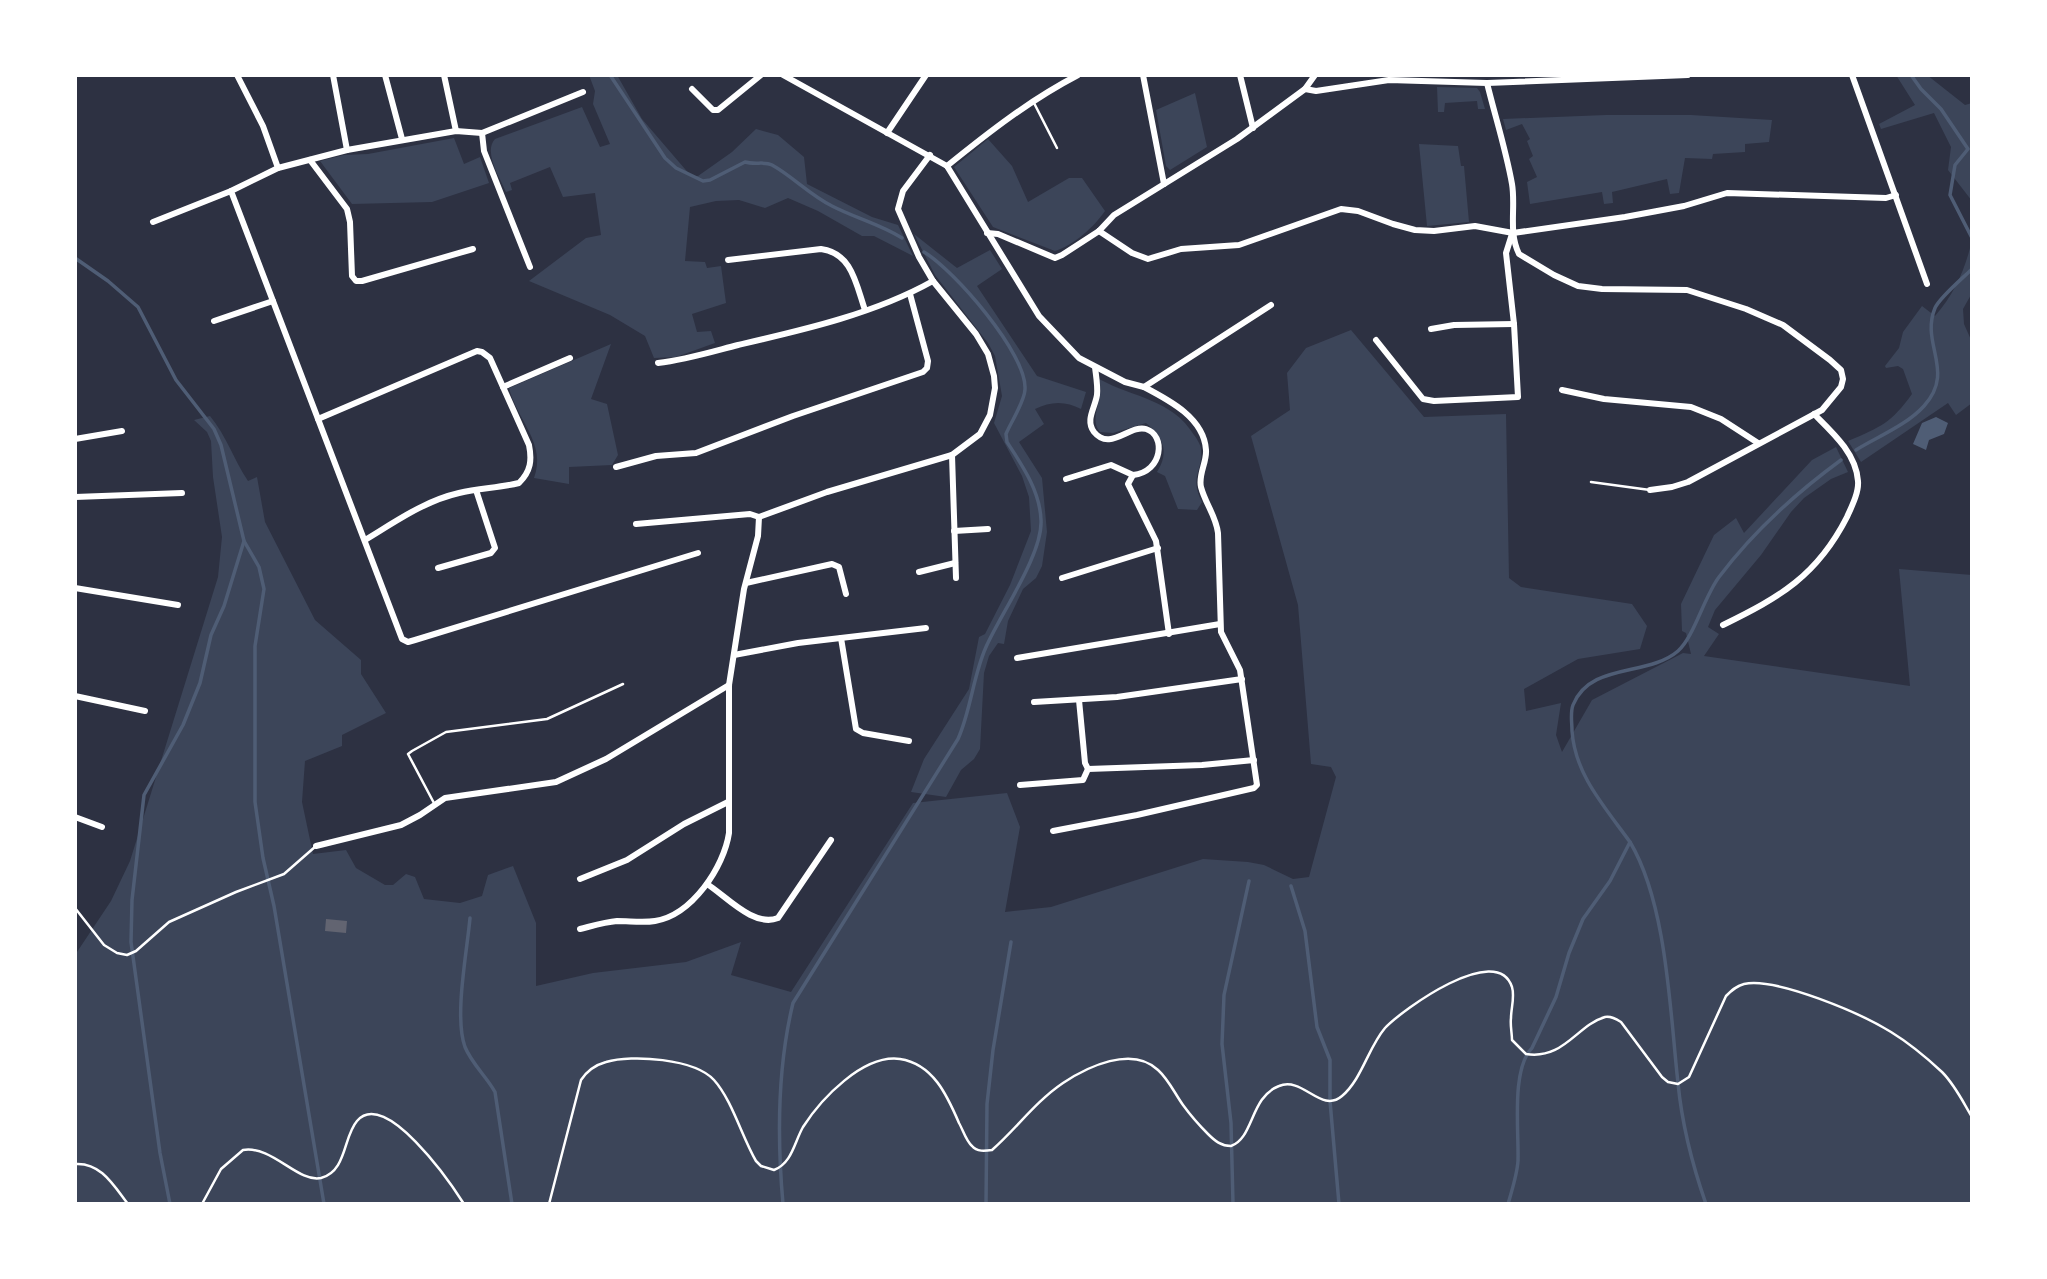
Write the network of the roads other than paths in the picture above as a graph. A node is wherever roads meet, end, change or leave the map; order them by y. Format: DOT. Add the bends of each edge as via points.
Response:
graph roads {
  1 [pos="237,75"];
  2 [pos="333,75"];
  3 [pos="385,75"];
  4 [pos="444,75"];
  5 [pos="761,75"];
  6 [pos="783,75"];
  7 [pos="803,75"];
  8 [pos="926,75"];
  9 [pos="1078,75"];
  10 [pos="1143,75"];
  11 [pos="1240,75"];
  12 [pos="1315,75"];
  13 [pos="1688,75"];
  14 [pos="1852,75"];
  15 [pos="797,83"];
  16 [pos="1487,83"];
  17 [pos="692,89"];
  18 [pos="1305,89"];
  19 [pos="583,92"];
  20 [pos="1033,100"];
  21 [pos="1253,128"];
  22 [pos="456,131"];
  23 [pos="887,132"];
  24 [pos="482,133"];
  25 [pos="402,139"];
  26 [pos="1057,148"];
  27 [pos="347,150"];
  28 [pos="930,155"];
  29 [pos="310,160"];
  30 [pos="947,166"];
  31 [pos="278,168"];
  32 [pos="1164,184"];
  33 [pos="231,191"];
  34 [pos="1896,195"];
  35 [pos="153,222"];
  36 [pos="1099,231"];
  37 [pos="987,233"];
  38 [pos="1513,233"];
  39 [pos="473,249"];
  40 [pos="728,260"];
  41 [pos="530,267"];
  42 [pos="933,281"];
  43 [pos="1927,284"];
  44 [pos="910,294"];
  45 [pos="272,301"];
  46 [pos="1271,305"];
  47 [pos="865,310"];
  48 [pos="214,321"];
  49 [pos="1514,324"];
  50 [pos="1431,329"];
  51 [pos="1376,340"];
  52 [pos="570,358"];
  53 [pos="658,363"];
  54 [pos="1095,367"];
  55 [pos="503,387"];
  56 [pos="1144,387"];
  57 [pos="1562,390"];
  58 [pos="1814,414"];
  59 [pos="318,419"];
  60 [pos="122,431"];
  61 [pos="75,439"];
  62 [pos="1758,443"];
  63 [pos="951,455"];
  64 [pos="616,467"];
  65 [pos="1133,475"];
  66 [pos="1066,479"];
  67 [pos="1591,482"];
  68 [pos="476,490"];
  69 [pos="1650,490"];
  70 [pos="181,493"];
  71 [pos="75,497"];
  72 [pos="759,517"];
  73 [pos="636,524"];
  74 [pos="988,529"];
  75 [pos="954,531"];
  76 [pos="365,540"];
  77 [pos="1158,548"];
  78 [pos="698,553"];
  79 [pos="955,564"];
  80 [pos="438,568"];
  81 [pos="919,572"];
  82 [pos="956,578"];
  83 [pos="1062,578"];
  84 [pos="746,583"];
  85 [pos="75,588"];
  86 [pos="846,594"];
  87 [pos="178,605"];
  88 [pos="1220,624"];
  89 [pos="1723,625"];
  90 [pos="926,628"];
  91 [pos="1170,634"];
  92 [pos="841,638"];
  93 [pos="734,655"];
  94 [pos="1017,659"];
  95 [pos="1242,679"];
  96 [pos="623,684"];
  97 [pos="729,685"];
  98 [pos="75,696"];
  99 [pos="1079,700"];
  100 [pos="1034,702"];
  101 [pos="145,711"];
  102 [pos="909,741"];
  103 [pos="1254,760"];
  104 [pos="1088,769"];
  105 [pos="1020,785"];
  106 [pos="729,802"];
  107 [pos="435,805"];
  108 [pos="75,817"];
  109 [pos="102,827"];
  110 [pos="1053,831"];
  111 [pos="831,840"];
  112 [pos="316,846"];
  113 [pos="580,878"];
  114 [pos="707,884"];
  115 [pos="75,908"];
  116 [pos="580,929"];
  117 [pos="1972,1118"];
  118 [pos="75,1164"];
  119 [pos="128,1204"];
  120 [pos="202,1204"];
  121 [pos="464,1204"];
  122 [pos="549,1204"];
  1 -- 31 [label="street"];
  2 -- 27 [label="street"];
  3 -- 25 [label="street"];
  4 -- 22 [label="street"];
  5 -- 17 [label="street" via="718,110"];
  6 -- 15 [label="street"];
  7 -- 15 [label="street"];
  8 -- 23 [label="street"];
  9 -- 20 [label="street"];
  10 -- 32 [label="street"];
  11 -- 21 [label="street"];
  12 -- 18 [label="street"];
  13 -- 16 [label="street"];
  14 -- 34 [label="street"];
  15 -- 23 [label="street"];
  16 -- 18 [label="street" via="1389,79"];
  16 -- 38 [label="street" via="1512,183"];
  18 -- 21 [label="street"];
  19 -- 24 [label="street"];
  20 -- 26 [label="lane"];
  20 -- 30 [label="street"];
  21 -- 32 [label="street"];
  22 -- 24 [label="street"];
  22 -- 25 [label="street"];
  23 -- 28 [label="street"];
  24 -- 41 [label="street" via="484,151"];
  25 -- 27 [label="street"];
  27 -- 29 [label="street"];
  28 -- 30 [label="street"];
  28 -- 42 [label="street" via="903,191 898,209"];
  29 -- 31 [label="street"];
  29 -- 39 [label="street" via="347,209 356,281"];
  30 -- 37 [label="street"];
  31 -- 33 [label="street"];
  32 -- 36 [label="street" via="1114,215"];
  33 -- 35 [label="street"];
  33 -- 45 [label="street"];
  34 -- 38 [label="street" via="1727,193 1684,206"];
  34 -- 43 [label="street"];
  36 -- 37 [label="street" via="1055,258"];
  36 -- 38 [label="street" via="1148,259 1181,249 1239,245 1341,209 1415,230 1475,226"];
  37 -- 54 [label="street" via="1039,316 1074,354"];
  38 -- 49 [label="street" via="1506,253"];
  38 -- 58 [label="street" via="1519,254 1571,284 1687,290 1783,326 1843,375 1834,397"];
  40 -- 47 [label="street" via="829,250 851,269"];
  42 -- 44 [label="street"];
  42 -- 63 [label="street" via="983,344 994,376 995,398 980,434"];
  44 -- 47 [label="street"];
  44 -- 64 [label="street" via="928,361 923,372 696,453 656,456"];
  45 -- 48 [label="street"];
  45 -- 59 [label="street"];
  46 -- 56 [label="street"];
  47 -- 53 [label="street"];
  49 -- 50 [label="street"];
  49 -- 51 [label="street" via="1518,397 1423,399"];
  52 -- 55 [label="street"];
  54 -- 56 [label="street"];
  54 -- 65 [label="street" via="1097,394 1090,421 1094,432 1110,439 1139,428 1155,437 1157,461 1150,470"];
  55 -- 59 [label="street" via="487,354 471,352"];
  55 -- 68 [label="street" via="529,445 529,470 519,482"];
  56 -- 88 [label="street" via="1185,412 1204,441 1200,483 1217,524"];
  57 -- 62 [label="street" via="1691,407 1721,419"];
  58 -- 62 [label="street"];
  58 -- 89 [label="street" via="1841,441 1854,469 1858,482 1850,511 1810,570 1770,601"];
  59 -- 76 [label="street"];
  60 -- 61 [label="street"];
  62 -- 69 [label="street" via="1688,482"];
  63 -- 72 [label="street"];
  63 -- 75 [label="street"];
  65 -- 66 [label="street" via="1111,466"];
  65 -- 77 [label="street" via="1128,484"];
  67 -- 69 [label="lane"];
  68 -- 76 [label="street" via="431,502"];
  68 -- 80 [label="street" via="495,548"];
  70 -- 71 [label="street"];
  72 -- 73 [label="street" via="750,514"];
  72 -- 84 [label="street"];
  74 -- 75 [label="street"];
  75 -- 79 [label="street"];
  76 -- 78 [label="street" via="402,639 408,642"];
  77 -- 83 [label="street"];
  77 -- 91 [label="street"];
  79 -- 81 [label="street"];
  79 -- 82 [label="street"];
  84 -- 86 [label="street" via="832,564 839,567"];
  84 -- 93 [label="street"];
  85 -- 87 [label="street"];
  88 -- 91 [label="street"];
  88 -- 95 [label="street"];
  90 -- 92 [label="street"];
  91 -- 94 [label="street"];
  92 -- 93 [label="street"];
  92 -- 102 [label="street" via="856,729"];
  93 -- 97 [label="street"];
  95 -- 99 [label="street"];
  95 -- 103 [label="street"];
  96 -- 107 [label="lane" via="547,719 452,731 412,751 408,754"];
  97 -- 106 [label="street"];
  97 -- 107 [label="street" via="606,759 556,782 456,795"];
  98 -- 101 [label="street"];
  99 -- 100 [label="street"];
  99 -- 104 [label="street"];
  103 -- 104 [label="street"];
  103 -- 110 [label="street" via="1254,788"];
  104 -- 105 [label="street" via="1083,780"];
  106 -- 113 [label="street" via="627,860"];
  106 -- 114 [label="street" via="726,849"];
  107 -- 112 [label="street" via="401,825"];
  108 -- 109 [label="street"];
  111 -- 114 [label="street" via="774,920 751,915"];
  112 -- 115 [label="lane" via="284,874 175,920 127,955 104,944"];
  114 -- 116 [label="street" via="663,919 615,921"];
  117 -- 122 [label="lane" via="1949,1079 1893,1033 1858,1015 1766,984 1744,984 1726,996 1689,1077 1678,1084 1662,1077 1614,1017 1605,1017 1548,1053 1525,1054 1512,1040 1512,986 1506,978 1479,972 1432,992 1384,1030 1346,1093 1323,1101 1288,1084 1269,1092 1242,1139 1231,1146 1219,1143 1193,1119 1154,1066 1121,1059 1068,1080 992,1150 979,1150 970,1144 934,1077 917,1064 889,1058 867,1065 841,1085 810,1118 785,1164 774,1170 756,1161 721,1089 706,1072 651,1059 604,1062 580,1080"];
  118 -- 119 [label="lane" via="102,1172"];
  120 -- 121 [label="lane" via="222,1169 243,1150 270,1155 313,1178 324,1177 341,1160 355,1124 373,1112 413,1140"];
}
